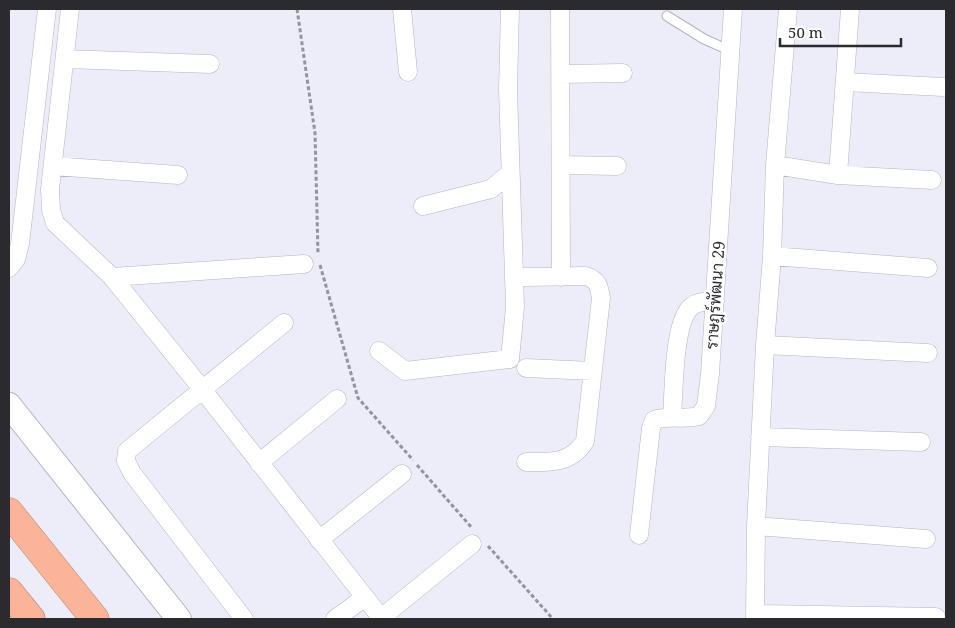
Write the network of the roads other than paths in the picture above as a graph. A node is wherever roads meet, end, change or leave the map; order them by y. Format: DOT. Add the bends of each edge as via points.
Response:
graph roads {
  1 [pos="47,9"];
  2 [pos="70,9"];
  3 [pos="402,9"];
  4 [pos="510,9"];
  5 [pos="560,9"];
  6 [pos="733,9"];
  7 [pos="788,9"];
  8 [pos="850,9"];
  9 [pos="667,16"];
  10 [pos="731,51"];
  11 [pos="65,59"];
  12 [pos="210,64"];
  13 [pos="408,72"];
  14 [pos="623,73"];
  15 [pos="561,74"];
  16 [pos="845,82"];
  17 [pos="943,86"];
  18 [pos="561,165"];
  19 [pos="775,165"];
  20 [pos="53,166"];
  21 [pos="617,166"];
  22 [pos="510,173"];
  23 [pos="178,175"];
  24 [pos="838,175"];
  25 [pos="932,180"];
  26 [pos="423,206"];
  27 [pos="772,256"];
  28 [pos="304,264"];
  29 [pos="9,268"];
  30 [pos="928,268"];
  31 [pos="112,277"];
  32 [pos="525,277"];
  33 [pos="561,277"];
  34 [pos="715,301"];
  35 [pos="284,323"];
  36 [pos="765,345"];
  37 [pos="379,351"];
  38 [pos="928,353"];
  39 [pos="526,368"];
  40 [pos="593,371"];
  41 [pos="202,388"];
  42 [pos="337,399"];
  43 [pos="9,405"];
  44 [pos="672,417"];
  45 [pos="760,437"];
  46 [pos="921,442"];
  47 [pos="259,462"];
  48 [pos="526,462"];
  49 [pos="402,474"];
  50 [pos="9,512"];
  51 [pos="756,526"];
  52 [pos="639,535"];
  53 [pos="926,539"];
  54 [pos="319,540"];
  55 [pos="472,544"];
  56 [pos="9,592"];
  57 [pos="364,598"];
  58 [pos="755,616"];
  59 [pos="936,617"];
  60 [pos="382,618"];
  61 [pos="31,619"];
  62 [pos="95,619"];
  63 [pos="179,619"];
  64 [pos="244,619"];
  65 [pos="335,619"];
  1 -- 29 [label="street" via="20,244 16,259"];
  2 -- 11 [label="street"];
  3 -- 13 [label="street"];
  4 -- 22 [label="street"];
  5 -- 15 [label="street"];
  6 -- 10 [label="street, ราษฎร์พัฒนา 29"];
  7 -- 19 [label="street"];
  8 -- 16 [label="street"];
  9 -- 10 [label="lane" via="704,40"];
  10 -- 34 [label="street, ราษฎร์พัฒนา 29"];
  11 -- 12 [label="street"];
  11 -- 20 [label="street"];
  14 -- 15 [label="street"];
  15 -- 18 [label="street"];
  16 -- 17 [label="street"];
  16 -- 24 [label="street"];
  18 -- 21 [label="street"];
  18 -- 33 [label="street"];
  19 -- 24 [label="street"];
  19 -- 27 [label="street"];
  20 -- 23 [label="street"];
  20 -- 31 [label="street" via="50,210 55,223"];
  22 -- 26 [label="street" via="491,189"];
  22 -- 37 [label="street" via="514,306 510,358 405,371"];
  24 -- 25 [label="street"];
  27 -- 30 [label="street"];
  27 -- 36 [label="street"];
  28 -- 31 [label="street"];
  31 -- 41 [label="street"];
  32 -- 33 [label="street"];
  33 -- 40 [label="street" via="586,276 598,284 601,298"];
  34 -- 44 [label="street" via="691,306 685,317 677,340"];
  34 -- 44 [label="street, ราษฎร์พัฒนา 29" via="706,406 699,416"];
  35 -- 41 [label="street"];
  36 -- 38 [label="street"];
  36 -- 45 [label="street"];
  39 -- 40 [label="street"];
  40 -- 48 [label="street" via="585,441 579,452 554,462"];
  41 -- 47 [label="street"];
  41 -- 64 [label="street" via="134,444 127,451 126,461"];
  42 -- 47 [label="street"];
  43 -- 63 [label="main road"];
  44 -- 52 [label="street, ราษฎร์พัฒนา 29" via="654,420 651,428"];
  45 -- 46 [label="street"];
  45 -- 51 [label="street"];
  47 -- 54 [label="street"];
  49 -- 54 [label="street"];
  50 -- 62 [label="highway"];
  51 -- 53 [label="street"];
  51 -- 58 [label="street"];
  54 -- 57 [label="street"];
  55 -- 60 [label="street"];
  56 -- 61 [label="highway"];
  57 -- 60 [label="street"];
  57 -- 65 [label="street"];
  58 -- 59 [label="street"];
}
